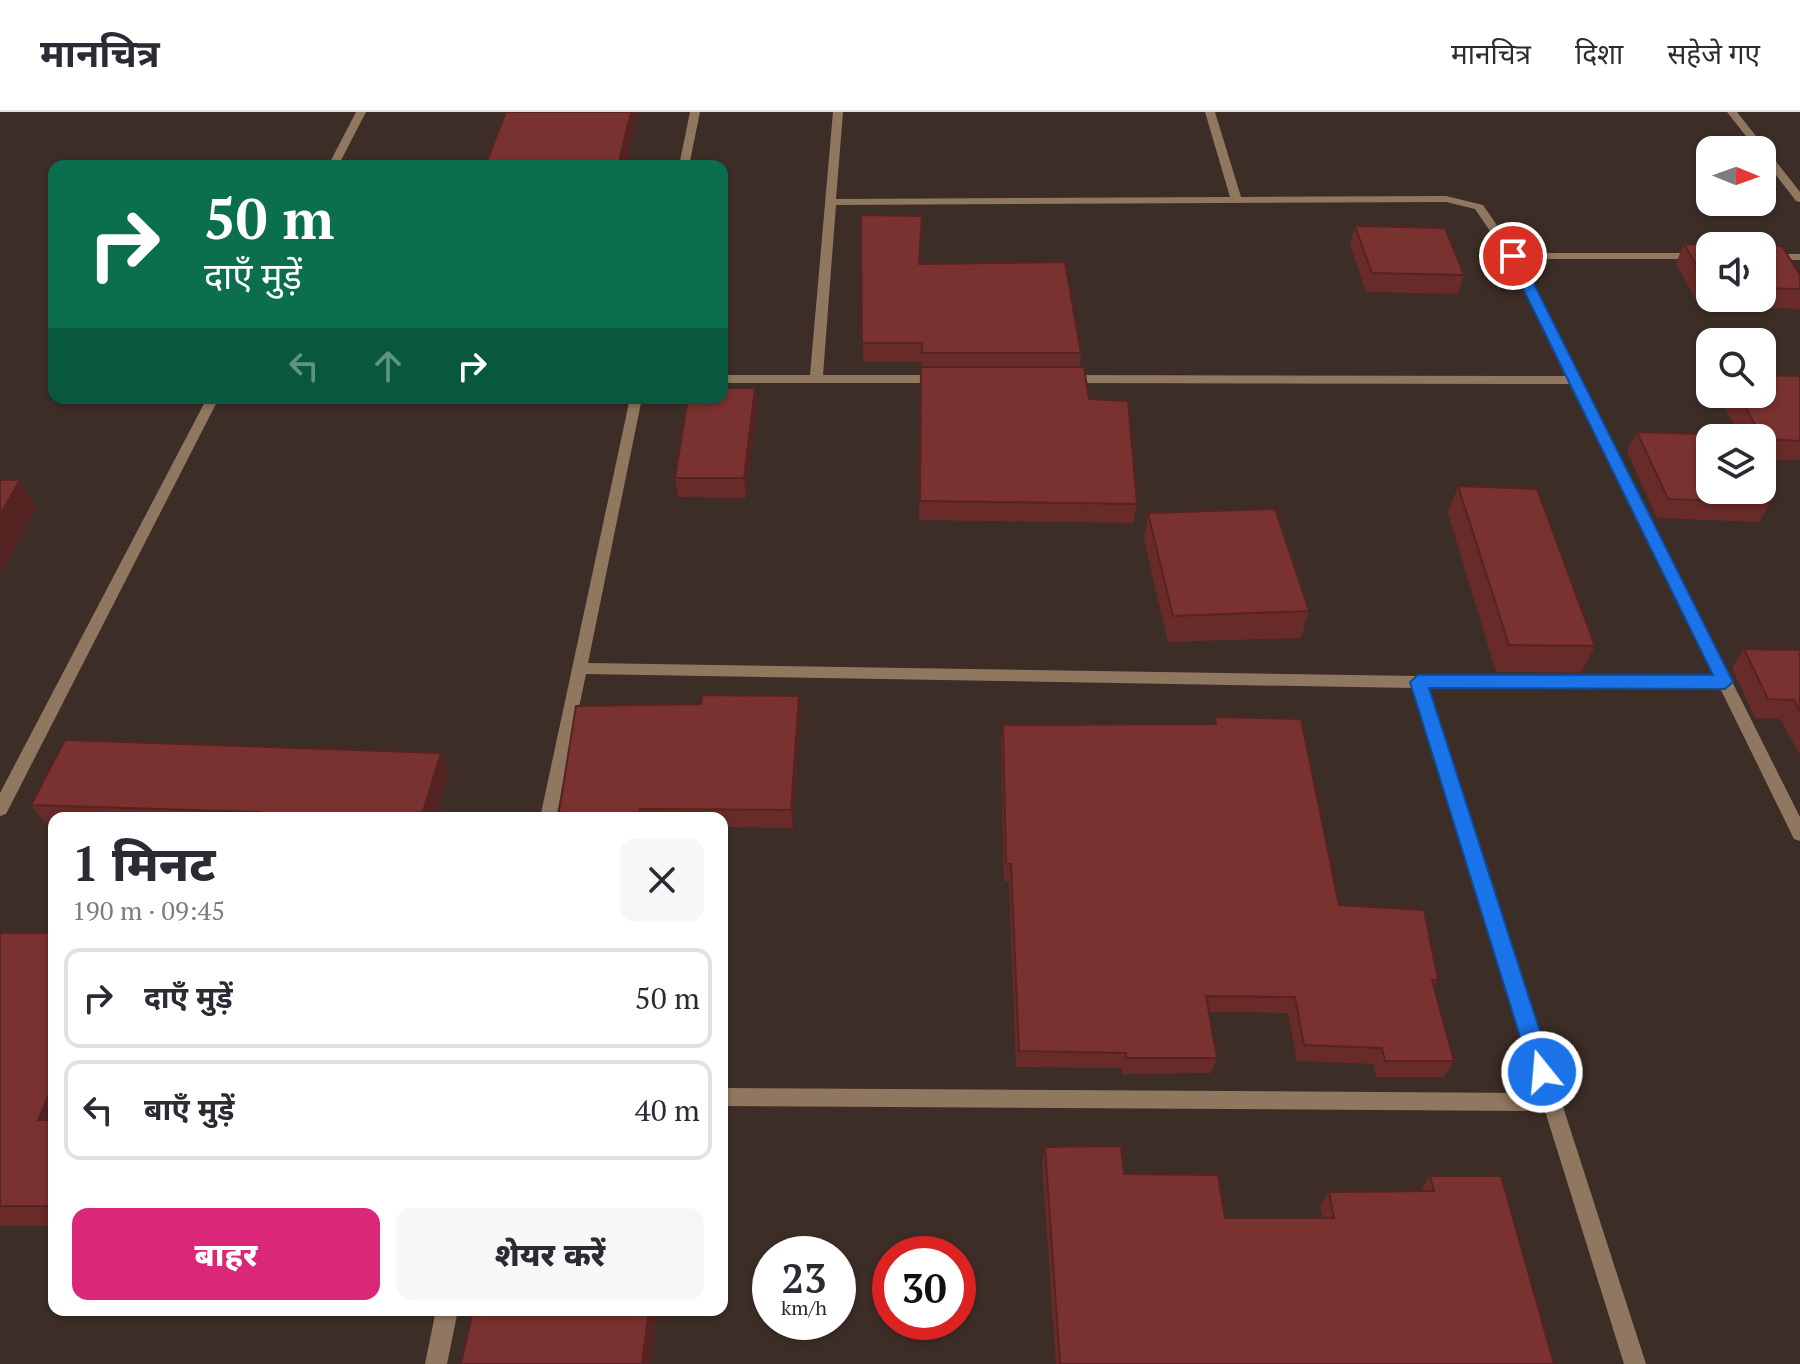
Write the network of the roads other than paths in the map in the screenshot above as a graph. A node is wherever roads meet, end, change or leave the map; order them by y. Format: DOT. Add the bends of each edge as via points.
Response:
graph roads {
  1 [pos="361,112"];
  2 [pos="695,112"];
  3 [pos="838,112"];
  4 [pos="1210,112"];
  5 [pos="1732,112"];
  6 [pos="1751,136"];
  7 [pos="336,160"];
  8 [pos="685,160"];
  9 [pos="1776,168"];
  10 [pos="1799,197"];
  11 [pos="830,202"];
  12 [pos="1237,202"];
  13 [pos="1513,256"];
  14 [pos="1696,256"];
  15 [pos="1776,257"];
  16 [pos="1800,257"];
  17 [pos="728,379"];
  18 [pos="816,379"];
  19 [pos="959,379"];
  20 [pos="1054,379"];
  21 [pos="1575,380"];
  22 [pos="210,404"];
  23 [pos="635,404"];
  24 [pos="579,668"];
  25 [pos="1418,682"];
  26 [pos="1725,682"];
  27 [pos="0,809"];
  28 [pos="549,812"];
  29 [pos="1800,834"];
  30 [pos="728,1097"];
  31 [pos="1552,1102"];
  32 [pos="446,1316"];
  33 [pos="436,1364"];
  34 [pos="1635,1364"];
  1 -- 7 [label="street"];
  2 -- 8 [label="street"];
  3 -- 11 [label="street"];
  4 -- 12 [label="street"];
  5 -- 6 [label="street"];
  9 -- 10 [label="street"];
  11 -- 12 [label="street"];
  11 -- 18 [label="street"];
  12 -- 13 [label="street" via="1461,200 1479,207"];
  13 -- 14 [label="street"];
  13 -- 21 [label="street"];
  15 -- 16 [label="street"];
  17 -- 18 [label="street"];
  18 -- 19 [label="street"];
  20 -- 21 [label="street"];
  21 -- 26 [label="street"];
  22 -- 27 [label="street"];
  23 -- 24 [label="street"];
  24 -- 25 [label="street"];
  24 -- 28 [label="street"];
  25 -- 26 [label="street"];
  25 -- 31 [label="street"];
  26 -- 29 [label="street"];
  30 -- 31 [label="street"];
  31 -- 34 [label="street"];
  32 -- 33 [label="street"];
}
